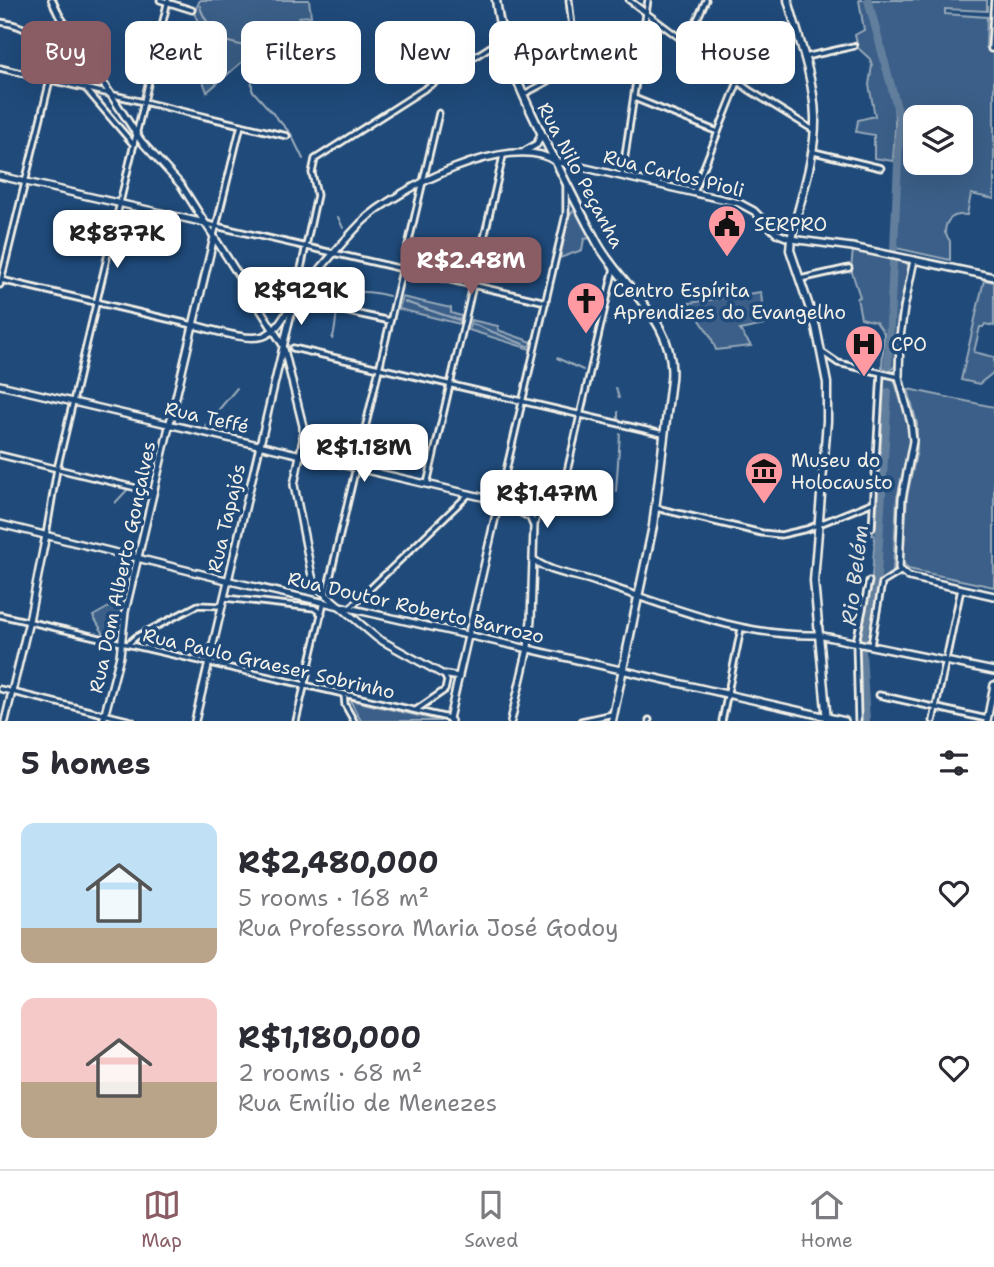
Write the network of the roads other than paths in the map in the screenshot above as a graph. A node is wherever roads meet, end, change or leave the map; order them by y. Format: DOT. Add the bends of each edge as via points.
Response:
graph roads {
  1 [pos="52,0"];
  2 [pos="160,0"];
  3 [pos="496,0"];
  4 [pos="569,0"];
  5 [pos="629,0"];
  6 [pos="648,0"];
  7 [pos="706,0"];
  8 [pos="788,0"];
  9 [pos="994,0"];
  10 [pos="168,1"];
  11 [pos="192,10"];
  12 [pos="646,14"];
  13 [pos="501,21"];
  14 [pos="696,21"];
  15 [pos="0,22"];
  16 [pos="21,25"];
  17 [pos="676,36"];
  18 [pos="854,46"];
  19 [pos="489,47"];
  20 [pos="993,49"];
  21 [pos="803,57"];
  22 [pos="0,68"];
  23 [pos="21,73"];
  24 [pos="49,84"];
  25 [pos="70,84"];
  26 [pos="519,84"];
  27 [pos="737,84"];
  28 [pos="741,84"];
  29 [pos="86,88"];
  30 [pos="110,94"];
  31 [pos="522,95"];
  32 [pos="634,98"];
  33 [pos="144,102"];
  34 [pos="439,113"];
  35 [pos="241,125"];
  36 [pos="815,131"];
  37 [pos="718,132"];
  38 [pos="136,134"];
  39 [pos="541,134"];
  40 [pos="287,136"];
  41 [pos="134,145"];
  42 [pos="812,151"];
  43 [pos="523,152"];
  44 [pos="504,154"];
  45 [pos="555,161"];
  46 [pos="881,168"];
  47 [pos="0,176"];
  48 [pos="622,176"];
  49 [pos="25,181"];
  50 [pos="566,183"];
  51 [pos="422,184"];
  52 [pos="694,192"];
  53 [pos="120,203"];
  54 [pos="581,211"];
  55 [pos="566,214"];
  56 [pos="205,223"];
  57 [pos="217,226"];
  58 [pos="214,237"];
  59 [pos="790,239"];
  60 [pos="305,246"];
  61 [pos="222,252"];
  62 [pos="335,253"];
  63 [pos="209,256"];
  64 [pos="914,260"];
  65 [pos="614,268"];
  66 [pos="849,268"];
  67 [pos="402,269"];
  68 [pos="994,277"];
  69 [pos="799,279"];
  70 [pos="297,281"];
  71 [pos="0,282"];
  72 [pos="310,284"];
  73 [pos="473,285"];
  74 [pos="97,302"];
  75 [pos="546,302"];
  76 [pos="294,303"];
  77 [pos="344,311"];
  78 [pos="390,321"];
  79 [pos="193,325"];
  80 [pos="273,330"];
  81 [pos="283,345"];
  82 [pos="293,348"];
  83 [pos="822,351"];
  84 [pos="838,363"];
  85 [pos="379,368"];
  86 [pos="825,369"];
  87 [pos="881,373"];
  88 [pos="276,376"];
  89 [pos="290,376"];
  90 [pos="899,377"];
  91 [pos="450,384"];
  92 [pos="0,385"];
  93 [pos="523,401"];
  94 [pos="73,402"];
  95 [pos="580,414"];
  96 [pos="169,424"];
  97 [pos="665,434"];
  98 [pos="260,445"];
  99 [pos="0,455"];
  100 [pos="300,455"];
  101 [pos="57,468"];
  102 [pos="356,468"];
  103 [pos="427,484"];
  104 [pos="153,492"];
  105 [pos="469,494"];
  106 [pos="499,501"];
  107 [pos="874,502"];
  108 [pos="539,508"];
  109 [pos="656,508"];
  110 [pos="527,515"];
  111 [pos="0,524"];
  112 [pos="818,525"];
  113 [pos="534,526"];
  114 [pos="872,528"];
  115 [pos="46,535"];
  116 [pos="138,557"];
  117 [pos="534,559"];
  118 [pos="534,570"];
  119 [pos="557,572"];
  120 [pos="901,572"];
  121 [pos="228,579"];
  122 [pos="869,580"];
  123 [pos="961,589"];
  124 [pos="326,595"];
  125 [pos="994,596"];
  126 [pos="638,597"];
  127 [pos="224,598"];
  128 [pos="316,601"];
  129 [pos="324,603"];
  130 [pos="222,606"];
  131 [pos="340,606"];
  132 [pos="351,612"];
  133 [pos="321,614"];
  134 [pos="0,615"];
  135 [pos="29,621"];
  136 [pos="741,629"];
  137 [pos="468,635"];
  138 [pos="818,635"];
  139 [pos="863,643"];
  140 [pos="125,644"];
  141 [pos="528,648"];
  142 [pos="946,660"];
  143 [pos="209,663"];
  144 [pos="622,670"];
  145 [pos="994,671"];
  146 [pos="442,674"];
  147 [pos="459,677"];
  148 [pos="305,685"];
  149 [pos="994,685"];
  150 [pos="0,689"];
  151 [pos="12,692"];
  152 [pos="344,694"];
  153 [pos="727,694"];
  154 [pos="879,695"];
  155 [pos="935,708"];
  156 [pos="415,711"];
  157 [pos="104,718"];
  158 [pos="613,718"];
  159 [pos="827,718"];
  160 [pos="450,720"];
  161 [pos="858,720"];
  162 [pos="987,720"];
  163 [pos="5,721"];
  164 [pos="132,721"];
  165 [pos="195,721"];
  166 [pos="296,721"];
  167 [pos="355,721"];
  168 [pos="510,721"];
  169 [pos="581,721"];
  170 [pos="722,721"];
  171 [pos="845,721"];
  172 [pos="933,721"];
  1 -- 30 [label="main road"];
  2 -- 10 [label="street"];
  3 -- 13 [label="main road, Rua Nilo Peçanha"];
  4 -- 31 [label="street" via="574,62"];
  5 -- 12 [label="street"];
  6 -- 12 [label="street"];
  7 -- 14 [label="street"];
  8 -- 21 [label="main road"];
  9 -- 20 [label="street"];
  10 -- 11 [label="street"];
  10 -- 33 [label="street"];
  12 -- 17 [label="street"];
  12 -- 32 [label="street"];
  15 -- 16 [label="street"];
  18 -- 21 [label="street"];
  19 -- 60 [label="street, Rua Tapajós" via="321,154 312,165 318,192"];
  21 -- 36 [label="main road"];
  22 -- 23 [label="street"];
  24 -- 49 [label="street"];
  25 -- 29 [label="street"];
  26 -- 31 [label="main road, Rua Nilo Peçanha"];
  27 -- 37 [label="street"];
  28 -- 36 [label="street"];
  29 -- 30 [label="street"];
  29 -- 41 [label="street"];
  30 -- 33 [label="street"];
  30 -- 38 [label="main road"];
  31 -- 39 [label="main road, Rua Nilo Peçanha"];
  32 -- 37 [label="street"];
  32 -- 48 [label="street"];
  33 -- 35 [label="street"];
  33 -- 38 [label="street"];
  34 -- 51 [label="street"];
  35 -- 40 [label="street"];
  35 -- 57 [label="street, Rua Dom Alberto Gonçalves"];
  36 -- 42 [label="main road"];
  37 -- 52 [label="street"];
  38 -- 41 [label="street"];
  38 -- 56 [label="main road" via="177,180"];
  39 -- 43 [label="main road" via="534,147"];
  39 -- 45 [label="main road, Rua Nilo Peçanha"];
  41 -- 53 [label="street"];
  42 -- 46 [label="street"];
  42 -- 59 [label="main road"];
  43 -- 44 [label="main road, Rua Carlos Pioli"];
  43 -- 45 [label="main road, Rua Carlos Pioli"];
  44 -- 51 [label="main road, Rua Carlos Pioli" via="474,161"];
  44 -- 73 [label="street"];
  45 -- 48 [label="main road, Rua Carlos Pioli"];
  45 -- 50 [label="main road, Rua Nilo Peçanha"];
  47 -- 49 [label="main road"];
  48 -- 52 [label="main road, Rua Carlos Pioli"];
  49 -- 53 [label="main road"];
  49 -- 71 [label="street"];
  50 -- 54 [label="main road, Rua Nilo Peçanha"];
  50 -- 55 [label="street"];
  51 -- 62 [label="main road, Rua Carlos Pioli" via="369,216"];
  51 -- 67 [label="street"];
  52 -- 59 [label="main road, Rua Carlos Pioli" via="745,205 776,233"];
  53 -- 56 [label="main road"];
  53 -- 74 [label="street"];
  54 -- 55 [label="street" via="572,209"];
  54 -- 65 [label="main road, Rua Nilo Peçanha"];
  55 -- 75 [label="street"];
  56 -- 57 [label="street"];
  56 -- 58 [label="main road"];
  57 -- 58 [label="street, Rua Dom Alberto Gonçalves"];
  57 -- 60 [label="street"];
  58 -- 61 [label="main road"];
  58 -- 63 [label="main road, Rua Dom Alberto Gonçalves"];
  59 -- 64 [label="main road"];
  59 -- 69 [label="main road"];
  60 -- 62 [label="street"];
  60 -- 70 [label="street, Rua Tapajós"];
  61 -- 63 [label="main road"];
  61 -- 80 [label="main road"];
  62 -- 67 [label="street"];
  62 -- 72 [label="main road, Rua Carlos Pioli"];
  63 -- 79 [label="main road, Rua Dom Alberto Gonçalves"];
  64 -- 68 [label="main road"];
  64 -- 90 [label="main road" via="902,319"];
  65 -- 95 [label="street"];
  65 -- 97 [label="main road, Rua Nilo Peçanha" via="658,321 667,341 672,373"];
  66 -- 69 [label="street"];
  67 -- 73 [label="street"];
  67 -- 78 [label="street"];
  69 -- 83 [label="main road"];
  70 -- 72 [label="street"];
  70 -- 76 [label="street, Rua Tapajós"];
  71 -- 74 [label="street"];
  72 -- 76 [label="main road, Rua Carlos Pioli"];
  73 -- 75 [label="street"];
  73 -- 91 [label="street"];
  74 -- 79 [label="street"];
  74 -- 94 [label="street"];
  75 -- 93 [label="street"];
  76 -- 80 [label="main road, Rua Carlos Pioli"];
  76 -- 81 [label="main road, Rua Tapajós"];
  77 -- 78 [label="street"];
  78 -- 85 [label="street"];
  79 -- 80 [label="main road" via="248,337 262,337"];
  79 -- 96 [label="main road, Rua Dom Alberto Gonçalves"];
  80 -- 81 [label="main road"];
  81 -- 88 [label="main road, Rua Tapajós"];
  81 -- 89 [label="main road"];
  82 -- 85 [label="street"];
  83 -- 84 [label="street"];
  83 -- 86 [label="main road"];
  84 -- 86 [label="street"];
  84 -- 87 [label="street"];
  85 -- 91 [label="street"];
  85 -- 102 [label="street"];
  86 -- 112 [label="main road" via="827,421"];
  87 -- 90 [label="street"];
  87 -- 107 [label="street"];
  88 -- 89 [label="main road"];
  88 -- 98 [label="main road, Rua Tapajós"];
  89 -- 100 [label="main road" via="303,426"];
  90 -- 120 [label="main road" via="913,436 902,499"];
  91 -- 93 [label="street"];
  91 -- 103 [label="street"];
  92 -- 94 [label="main road, Rua Teffé"];
  93 -- 95 [label="street"];
  93 -- 106 [label="street"];
  94 -- 96 [label="main road, Rua Teffé"];
  94 -- 101 [label="street"];
  95 -- 97 [label="street"];
  95 -- 108 [label="street" via="564,480"];
  96 -- 98 [label="main road, Rua Teffé"];
  96 -- 104 [label="main road, Rua Dom Alberto Gonçalves"];
  97 -- 109 [label="main road, Rua Nilo Peçanha"];
  98 -- 100 [label="main road, Rua Teffé"];
  98 -- 121 [label="main road, Rua Tapajós"];
  99 -- 101 [label="street"];
  100 -- 102 [label="main road, Rua Teffé"];
  100 -- 124 [label="main road" via="295,494 313,580"];
  101 -- 104 [label="street"];
  101 -- 115 [label="street"];
  102 -- 103 [label="main road, Rua Teffé"];
  102 -- 124 [label="street"];
  103 -- 105 [label="main road, Rua Teffé"];
  104 -- 116 [label="main road, Rua Dom Alberto Gonçalves"];
  105 -- 106 [label="main road, Rua Teffé"];
  105 -- 132 [label="street"];
  106 -- 110 [label="main road, Rua Teffé"];
  106 -- 137 [label="main road"];
  107 -- 112 [label="street"];
  107 -- 114 [label="street"];
  108 -- 110 [label="street"];
  108 -- 113 [label="street"];
  109 -- 112 [label="street" via="768,534"];
  109 -- 126 [label="main road, Rua Nilo Peçanha"];
  110 -- 113 [label="main road"];
  111 -- 115 [label="main road, Rua Doutor Roberto Barrozo"];
  112 -- 138 [label="main road" via="814,581"];
  113 -- 117 [label="main road"];
  115 -- 116 [label="main road, Rua Doutor Roberto Barrozo"];
  115 -- 135 [label="main road"];
  116 -- 121 [label="main road, Rua Doutor Roberto Barrozo"];
  116 -- 140 [label="main road, Rua Dom Alberto Gonçalves" via="125,612"];
  117 -- 118 [label="main road"];
  117 -- 119 [label="main road"];
  118 -- 119 [label="main road"];
  118 -- 141 [label="main road"];
  119 -- 126 [label="main road"];
  120 -- 123 [label="main road"];
  120 -- 139 [label="street" via="885,579"];
  121 -- 127 [label="main road, Rua Tapajós"];
  121 -- 128 [label="main road, Rua Doutor Roberto Barrozo"];
  122 -- 139 [label="street"];
  123 -- 125 [label="main road"];
  123 -- 142 [label="street"];
  124 -- 128 [label="main road"];
  124 -- 131 [label="main road"];
  126 -- 136 [label="main road"];
  126 -- 144 [label="main road, Rua Nilo Peçanha"];
  127 -- 130 [label="main road, Rua Tapajós"];
  127 -- 133 [label="street" via="314,608"];
  128 -- 129 [label="main road, Rua Doutor Roberto Barrozo"];
  129 -- 131 [label="main road, Rua Doutor Roberto Barrozo"];
  129 -- 133 [label="street"];
  130 -- 140 [label="street" via="198,605"];
  130 -- 143 [label="main road, Rua Tapajós"];
  131 -- 132 [label="main road, Rua Doutor Roberto Barrozo"];
  132 -- 137 [label="main road, Rua Doutor Roberto Barrozo"];
  132 -- 146 [label="main road" via="377,638"];
  133 -- 148 [label="street"];
  134 -- 135 [label="street, Rua Paulo Graeser Sobrinho"];
  135 -- 140 [label="street, Rua Paulo Graeser Sobrinho"];
  135 -- 151 [label="main road"];
  136 -- 138 [label="main road"];
  136 -- 153 [label="street"];
  137 -- 141 [label="main road, Rua Doutor Roberto Barrozo"];
  137 -- 147 [label="main road"];
  138 -- 139 [label="main road"];
  138 -- 159 [label="main road"];
  139 -- 142 [label="main road"];
  139 -- 161 [label="street"];
  140 -- 143 [label="street, Rua Paulo Graeser Sobrinho"];
  140 -- 157 [label="main road, Rua Dom Alberto Gonçalves"];
  141 -- 144 [label="main road, Rua Doutor Roberto Barrozo"];
  141 -- 168 [label="main road"];
  142 -- 145 [label="main road"];
  142 -- 155 [label="street"];
  143 -- 148 [label="street, Rua Paulo Graeser Sobrinho"];
  143 -- 165 [label="main road, Rua Tapajós"];
  144 -- 153 [label="main road, Rua Doutor Roberto Barrozo"];
  144 -- 158 [label="main road, Rua Nilo Peçanha"];
  146 -- 147 [label="main road"];
  146 -- 156 [label="street" via="446,690"];
  147 -- 160 [label="main road"];
  148 -- 152 [label="street, Rua Paulo Graeser Sobrinho"];
  148 -- 166 [label="street"];
  149 -- 162 [label="main road"];
  150 -- 151 [label="street"];
  151 -- 157 [label="street"];
  151 -- 163 [label="main road"];
  152 -- 156 [label="street, Rua Paulo Graeser Sobrinho"];
  152 -- 167 [label="street"];
  153 -- 159 [label="main road, Rua Doutor Roberto Barrozo"];
  153 -- 170 [label="street"];
  154 -- 155 [label="street"];
  155 -- 162 [label="street"];
  155 -- 172 [label="street"];
  156 -- 160 [label="street, Rua Paulo Graeser Sobrinho"];
  157 -- 164 [label="street"];
  158 -- 169 [label="street"];
  159 -- 171 [label="main road, Rua Doutor Roberto Barrozo"];
}
